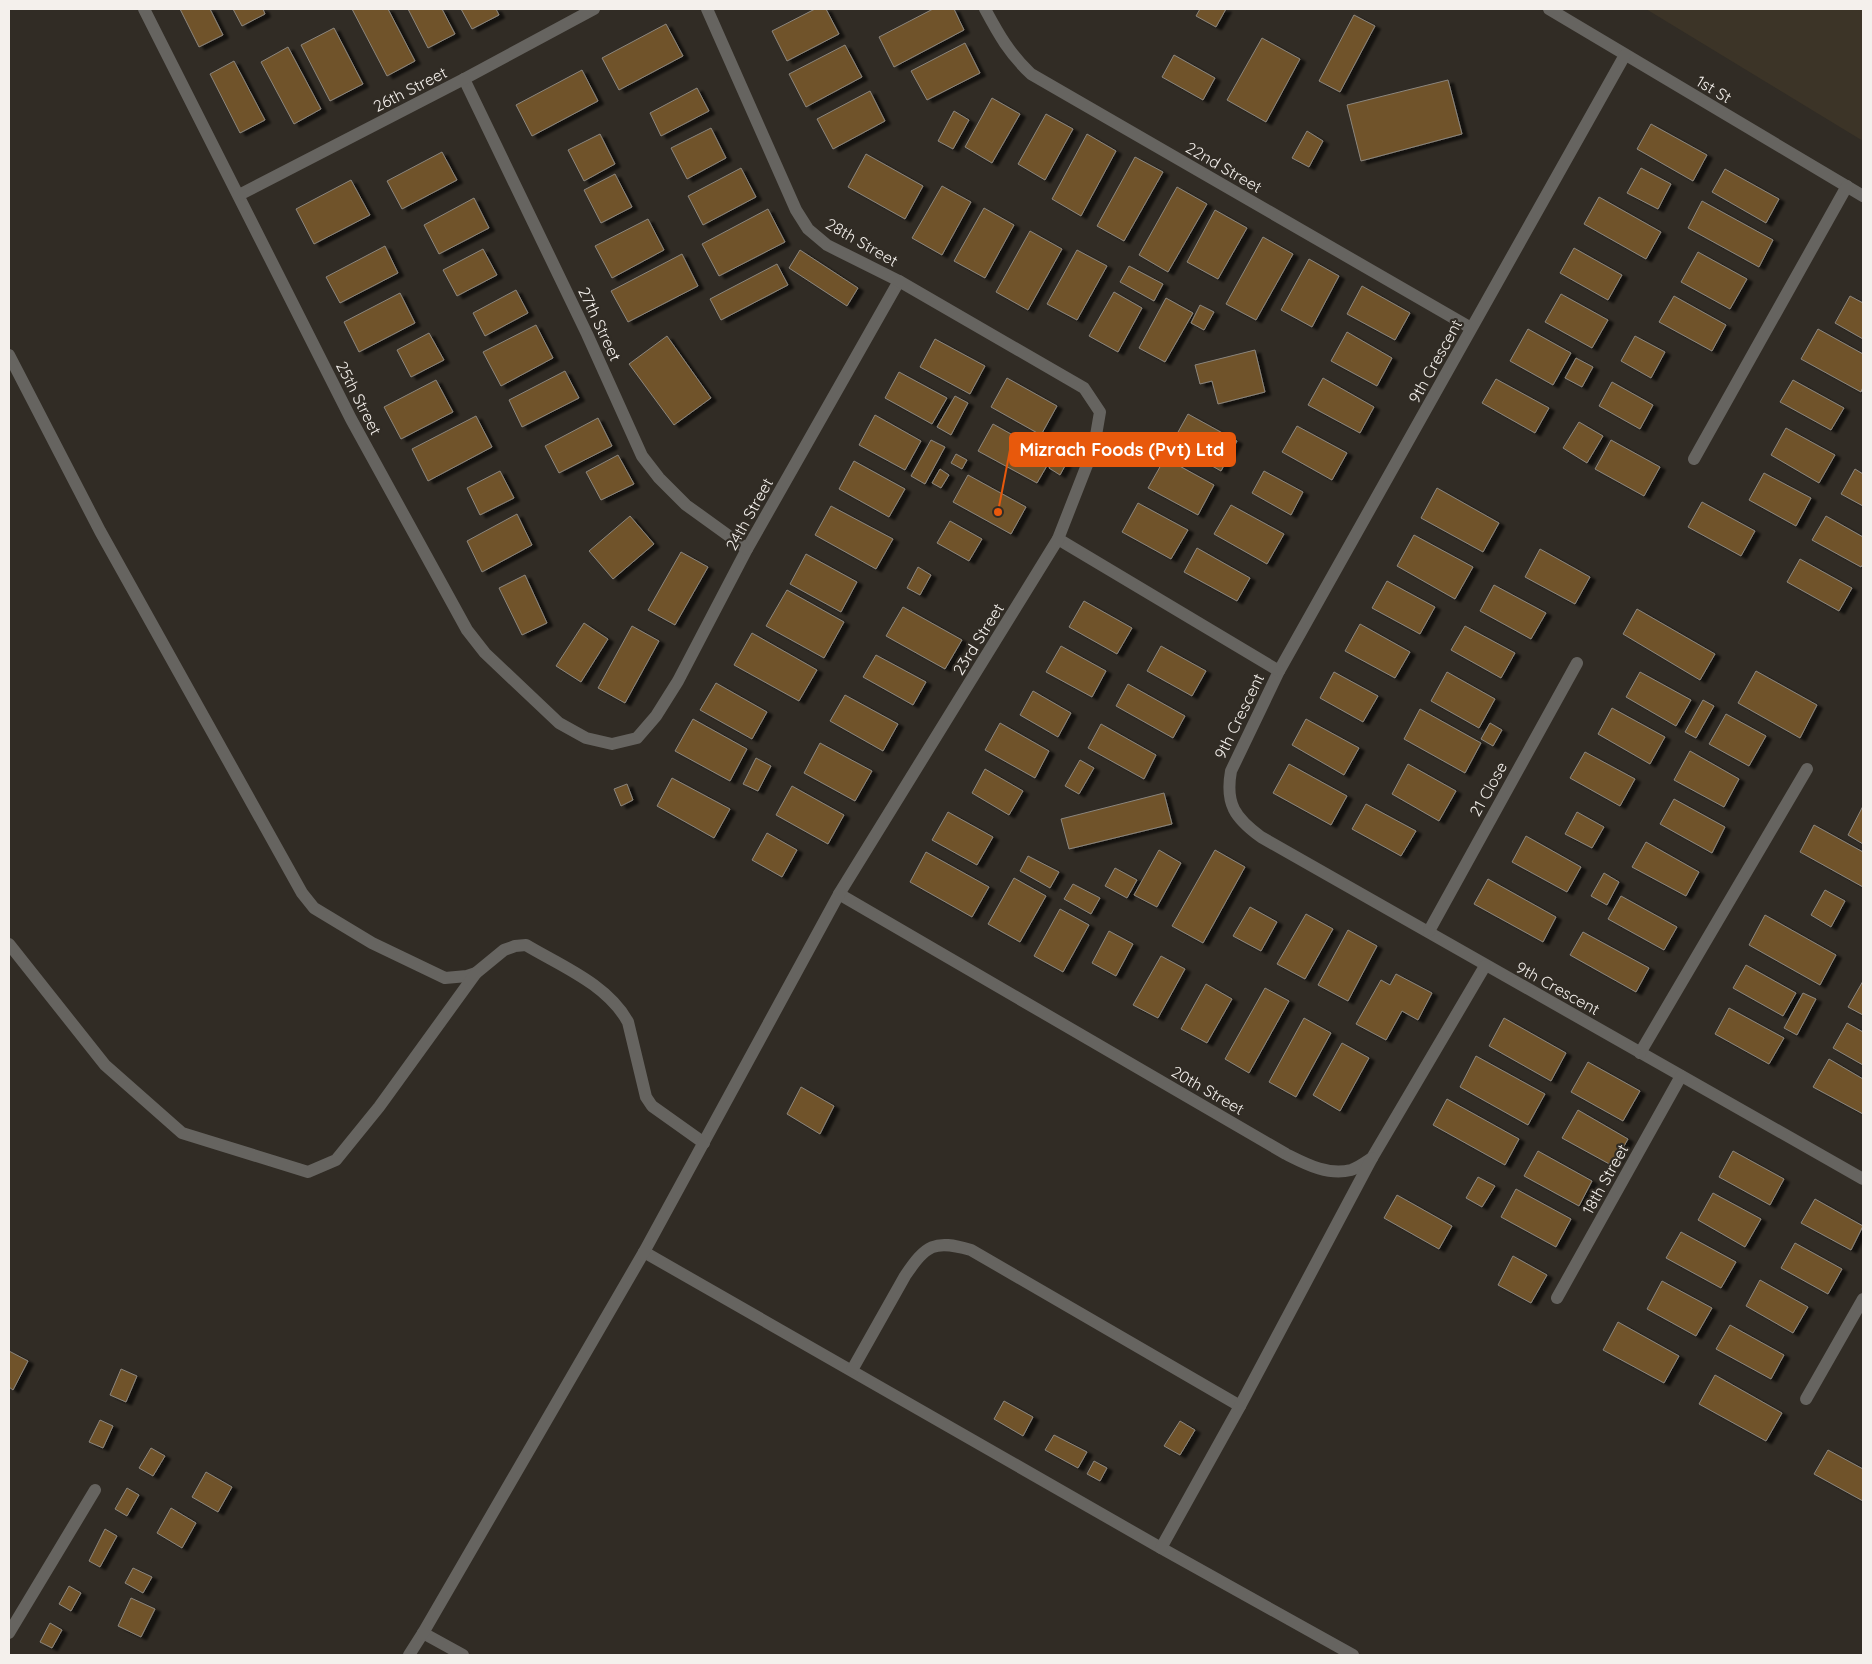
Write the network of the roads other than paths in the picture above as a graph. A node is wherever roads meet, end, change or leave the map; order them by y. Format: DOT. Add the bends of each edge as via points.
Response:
graph roads {
  1 [pos="144,9"];
  2 [pos="594,9"];
  3 [pos="708,9"];
  4 [pos="985,9"];
  5 [pos="1549,9"];
  6 [pos="1625,55"];
  7 [pos="464,79"];
  8 [pos="1847,186"];
  9 [pos="239,196"];
  10 [pos="1863,196"];
  11 [pos="899,281"];
  12 [pos="1472,328"];
  13 [pos="9,355"];
  14 [pos="1084,388"];
  15 [pos="1694,459"];
  16 [pos="1058,539"];
  17 [pos="747,549"];
  18 [pos="1577,663"];
  19 [pos="1279,671"];
  20 [pos="612,744"];
  21 [pos="1807,769"];
  22 [pos="839,894"];
  23 [pos="1429,931"];
  24 [pos="9,944"];
  25 [pos="1485,966"];
  26 [pos="476,973"];
  27 [pos="1640,1053"];
  28 [pos="1681,1076"];
  29 [pos="704,1143"];
  30 [pos="1372,1158"];
  31 [pos="1863,1179"];
  32 [pos="644,1252"];
  33 [pos="1557,1298"];
  34 [pos="1863,1299"];
  35 [pos="852,1370"];
  36 [pos="1806,1399"];
  37 [pos="1240,1406"];
  38 [pos="95,1490"];
  39 [pos="1161,1548"];
  40 [pos="9,1633"];
  41 [pos="423,1633"];
  42 [pos="409,1655"];
  43 [pos="463,1655"];
  44 [pos="1353,1655"];
  1 -- 9 [label="street, 25th Street"];
  2 -- 7 [label="street, 26th Street"];
  3 -- 11 [label="street, 28th Street" via="796,210 808,229 827,244"];
  4 -- 12 [label="street, 22nd Street" via="1014,59 1031,74"];
  5 -- 6 [label="street, 1st St"];
  6 -- 8 [label="street, 1st St"];
  6 -- 12 [label="street, 9th Crescent"];
  7 -- 9 [label="street, 26th Street"];
  7 -- 17 [label="street, 27th Street" via="588,334 642,456 686,505"];
  8 -- 10 [label="street, 1st St"];
  8 -- 15 [label="street"];
  9 -- 20 [label="street, 25th Street" via="351,419 467,630 485,653 559,723 586,738"];
  11 -- 14 [label="street, 28th Street"];
  11 -- 17 [label="street, 24th Street"];
  12 -- 19 [label="street, 9th Crescent"];
  13 -- 26 [label="street" via="100,532 302,893 314,908 372,943 445,978"];
  14 -- 16 [label="street, 23rd Street" via="1100,412 1094,447"];
  16 -- 19 [label="street"];
  16 -- 22 [label="street, 23rd Street"];
  17 -- 20 [label="street, 24th Street" via="678,681 656,716 637,738"];
  18 -- 23 [label="street, 21 Close"];
  19 -- 23 [label="street, 9th Crescent" via="1231,771 1228,789 1233,809 1244,825 1261,837"];
  21 -- 27 [label="street"];
  22 -- 29 [label="street, 23rd Street"];
  22 -- 30 [label="street, 20th Street" via="1286,1154 1331,1172 1352,1170"];
  23 -- 25 [label="street, 9th Crescent"];
  24 -- 26 [label="street" via="105,1065 182,1133 308,1172 336,1160 379,1107"];
  25 -- 27 [label="street, 9th Crescent"];
  25 -- 30 [label="street"];
  26 -- 29 [label="street" via="504,950 526,945 594,985 611,998 628,1022 646,1096 652,1106"];
  27 -- 28 [label="street, 9th Crescent"];
  28 -- 31 [label="street, 9th Crescent"];
  28 -- 33 [label="street, 18th Street"];
  29 -- 32 [label="street, 23rd Street"];
  30 -- 37 [label="street"];
  32 -- 35 [label="street"];
  32 -- 41 [label="street, 23rd Street"];
  34 -- 36 [label="street"];
  35 -- 37 [label="street" via="914,1262 933,1246 947,1244 971,1250"];
  35 -- 39 [label="street"];
  37 -- 39 [label="street"];
  38 -- 40 [label="street"];
  39 -- 44 [label="street"];
  41 -- 42 [label="street, 23rd Street"];
  41 -- 43 [label="street"];
}
